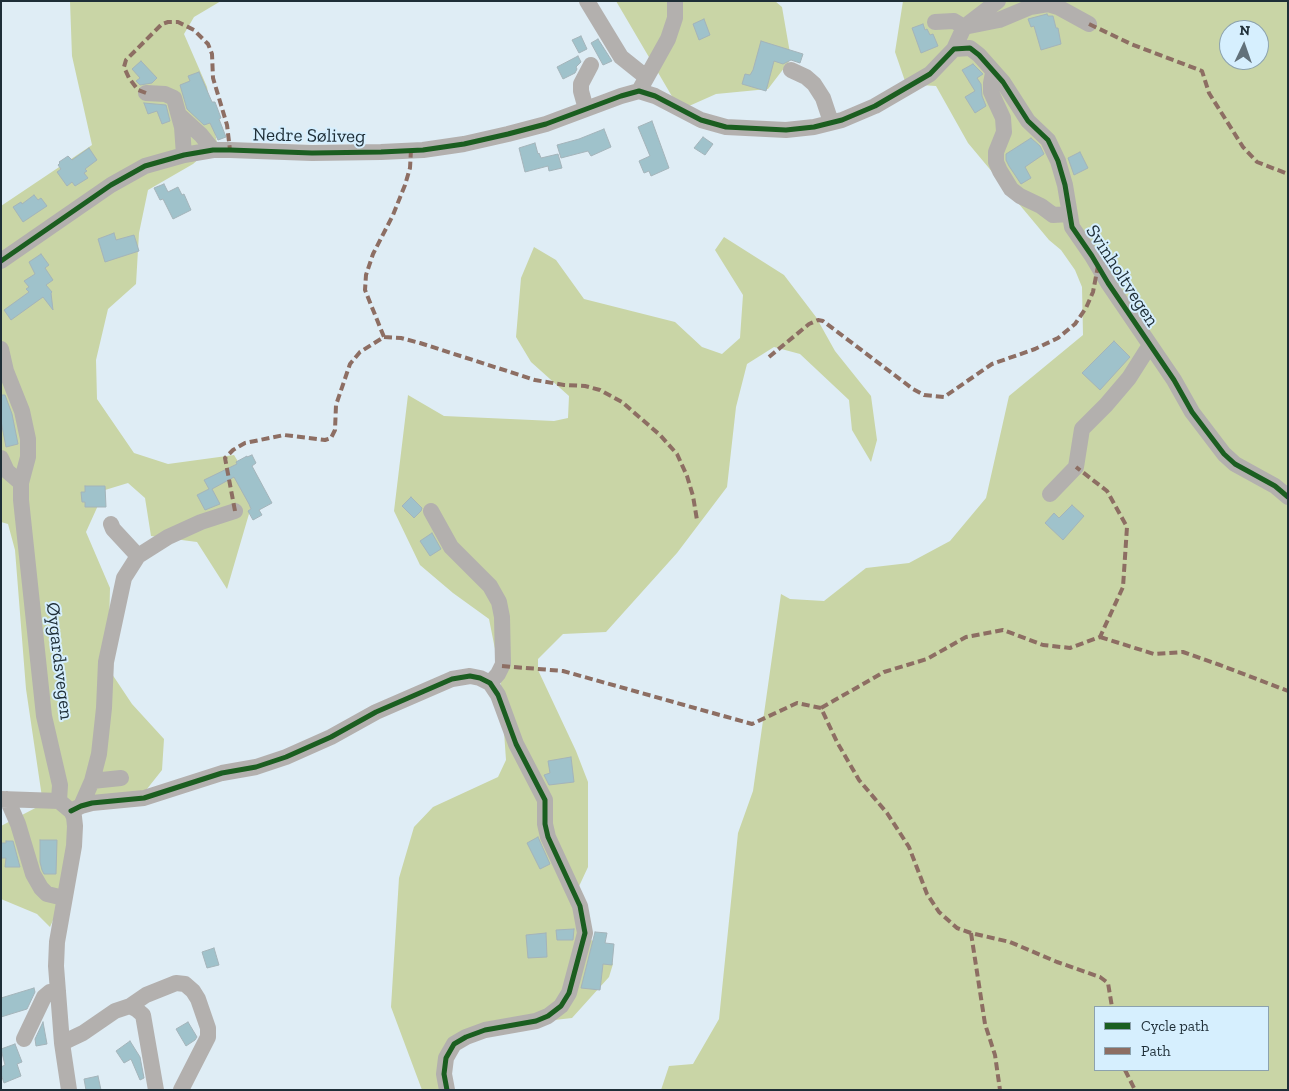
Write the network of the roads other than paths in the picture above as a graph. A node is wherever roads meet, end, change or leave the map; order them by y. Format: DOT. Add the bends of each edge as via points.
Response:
graph roads {
  1 [pos="587,1"];
  2 [pos="676,1"];
  3 [pos="998,1"];
  4 [pos="935,22"];
  5 [pos="1089,24"];
  6 [pos="964,26"];
  7 [pos="954,49"];
  8 [pos="591,65"];
  9 [pos="791,70"];
  10 [pos="993,73"];
  11 [pos="642,84"];
  12 [pos="146,94"];
  13 [pos="586,109"];
  14 [pos="179,115"];
  15 [pos="831,122"];
  16 [pos="213,150"];
  17 [pos="184,155"];
  18 [pos="1069,214"];
  19 [pos="1,261"];
  20 [pos="1150,345"];
  21 [pos="1,350"];
  22 [pos="4,374"];
  23 [pos="1,458"];
  24 [pos="21,482"];
  25 [pos="1050,494"];
  26 [pos="1288,497"];
  27 [pos="431,510"];
  28 [pos="235,511"];
  29 [pos="111,524"];
  30 [pos="138,556"];
  31 [pos="490,683"];
  32 [pos="121,778"];
  33 [pos="92,782"];
  34 [pos="4,799"];
  35 [pos="70,806"];
  36 [pos="64,898"];
  37 [pos="58,991"];
  38 [pos="130,1006"];
  39 [pos="24,1039"];
  40 [pos="62,1042"];
  41 [pos="69,1090"];
  42 [pos="156,1090"];
  43 [pos="181,1090"];
  44 [pos="448,1090"];
  1 -- 11 [label="street" via="621,57"];
  2 -- 11 [label="street" via="675,18 668,39"];
  3 -- 6 [label="street"];
  4 -- 6 [label="street" via="954,21"];
  5 -- 6 [label="street" via="1058,6 1048,4 1030,7 999,20"];
  6 -- 7 [label="street"];
  7 -- 10 [label="street, Svinholtvegen" via="970,48"];
  7 -- 15 [label="street" via="930,74 905,89"];
  8 -- 13 [label="street" via="581,84"];
  9 -- 15 [label="street" via="814,84 824,98"];
  10 -- 18 [label="street, Svinholtvegen" via="1003,82 1028,121 1048,140 1065,185"];
  10 -- 18 [label="street" via="991,92 1003,118 1004,132 996,152 1000,171 1011,189 1020,196 1053,215"];
  11 -- 13 [label="street, Nedre Søliveg"];
  11 -- 15 [label="street" via="655,96 701,120 726,127 786,130"];
  12 -- 14 [label="street" via="172,96"];
  13 -- 16 [label="street, Nedre Søliveg" via="508,134 423,150 312,153"];
  14 -- 16 [label="street"];
  14 -- 17 [label="street"];
  16 -- 17 [label="street, Nedre Søliveg"];
  17 -- 19 [label="street, Nedre Søliveg" via="145,166 111,185"];
  18 -- 20 [label="street, Svinholtvegen" via="1072,227"];
  20 -- 25 [label="street" via="1128,378 1082,429 1076,466"];
  20 -- 26 [label="street, Svinholtvegen" via="1192,412 1224,454"];
  21 -- 22 [label="street, Øygardsvegen"];
  22 -- 24 [label="street, Øygardsvegen" via="22,412 28,439 28,458"];
  23 -- 24 [label="street" via="7,471"];
  24 -- 35 [label="street, Øygardsvegen" via="44,716 60,785"];
  27 -- 31 [label="street" via="451,547 490,586 499,602 503,664"];
  28 -- 30 [label="street" via="168,537"];
  29 -- 30 [label="street"];
  30 -- 33 [label="street" via="124,578 115,616 106,662 99,754"];
  31 -- 35 [label="street" via="470,676 452,679 376,712 331,737 256,767 205,778 144,798"];
  31 -- 44 [label="street" via="545,800 548,837 580,906 585,933 569,993 560,1006 536,1021 485,1030 454,1044 446,1058 444,1074"];
  32 -- 33 [label="street"];
  33 -- 35 [label="street"];
  34 -- 35 [label="street"];
  34 -- 36 [label="street" via="18,824 33,874 41,888 47,894"];
  35 -- 36 [label="street, Øygardsvegen" via="75,826 74,846"];
  36 -- 37 [label="street, Øygardsvegen" via="56,942"];
  37 -- 39 [label="street" via="44,997"];
  37 -- 40 [label="street, Øygardsvegen"];
  38 -- 40 [label="street" via="115,1011 83,1033"];
  38 -- 42 [label="street" via="143,1015"];
  38 -- 43 [label="street" via="146,995 176,983 185,984 198,999 208,1037"];
  40 -- 41 [label="street, Øygardsvegen"];
}
